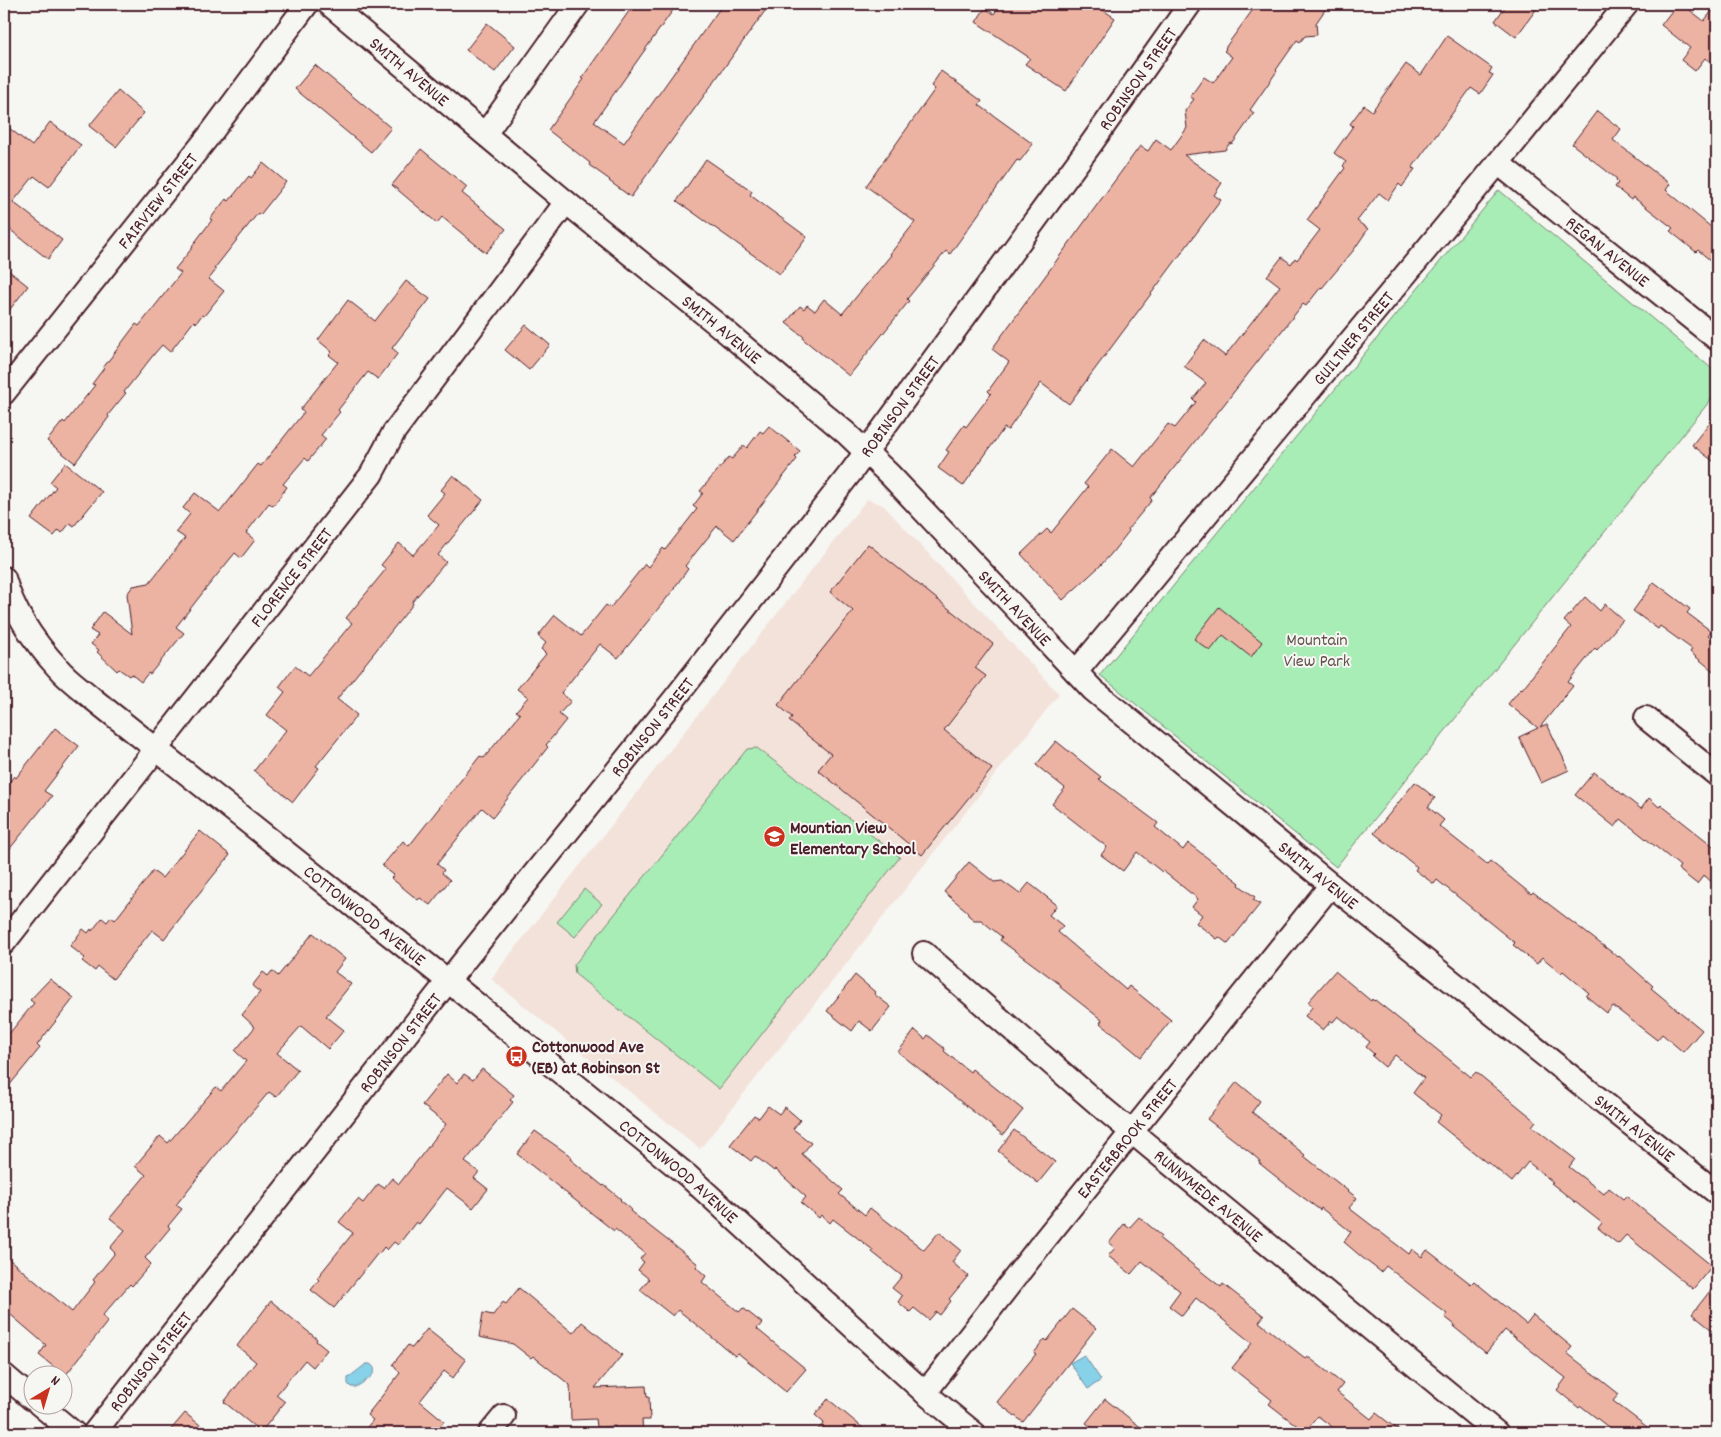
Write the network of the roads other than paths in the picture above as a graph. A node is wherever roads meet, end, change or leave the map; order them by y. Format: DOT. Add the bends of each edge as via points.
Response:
graph roads {
  1 [pos="307,4"];
  2 [pos="329,4"];
  3 [pos="578,4"];
  4 [pos="1190,4"];
  5 [pos="1628,4"];
  6 [pos="485,134"];
  7 [pos="1498,164"];
  8 [pos="566,202"];
  9 [pos="1717,340"];
  10 [pos="4,393"];
  11 [pos="866,452"];
  12 [pos="4,578"];
  13 [pos="1076,672"];
  14 [pos="1646,718"];
  15 [pos="157,750"];
  16 [pos="1717,775"];
  17 [pos="1331,885"];
  18 [pos="4,943"];
  19 [pos="924,953"];
  20 [pos="448,980"];
  21 [pos="1132,1132"];
  22 [pos="1717,1193"];
  23 [pos="4,1376"];
  24 [pos="22,1391"];
  25 [pos="925,1393"];
  26 [pos="51,1414"];
  27 [pos="504,1416"];
  28 [pos="74,1433"];
  29 [pos="94,1433"];
  30 [pos="490,1433"];
  31 [pos="974,1433"];
  32 [pos="1497,1433"];
  1 -- 10 [label="street, FAIRVIEW STREET" via="208,137"];
  2 -- 6 [label="street, SMITH AVENUE"];
  3 -- 6 [label="street"];
  4 -- 11 [label="street, ROBINSON STREET"];
  5 -- 7 [label="street, GUILTNER STREET"];
  6 -- 8 [label="street, SMITH AVENUE"];
  7 -- 9 [label="street, REGAN AVENUE"];
  7 -- 13 [label="street, GUILTNER STREET"];
  8 -- 11 [label="street, SMITH AVENUE" via="718,325"];
  8 -- 15 [label="street, FLORENCE STREET" via="394,432 371,475"];
  11 -- 13 [label="street, SMITH AVENUE"];
  11 -- 20 [label="street, ROBINSON STREET" via="676,697"];
  12 -- 15 [label="street, COTTONWOOD AVENUE" via="28,630 58,669"];
  13 -- 17 [label="street, SMITH AVENUE" via="1093,690"];
  14 -- 16 [label="street"];
  15 -- 18 [label="street, FLORENCE STREET"];
  15 -- 20 [label="street, COTTONWOOD AVENUE"];
  17 -- 21 [label="street, EASTERBROOK STREET"];
  17 -- 22 [label="street, SMITH AVENUE"];
  19 -- 21 [label="street, RUNNYMEDE AVENUE"];
  20 -- 25 [label="street, COTTONWOOD AVENUE" via="688,1176"];
  20 -- 29 [label="street, ROBINSON STREET"];
  21 -- 25 [label="street, EASTERBROOK STREET"];
  21 -- 32 [label="street, RUNNYMEDE AVENUE"];
  23 -- 24 [label="street"];
  25 -- 31 [label="street, COTTONWOOD AVENUE"];
  26 -- 28 [label="street"];
  27 -- 30 [label="street"];
}
